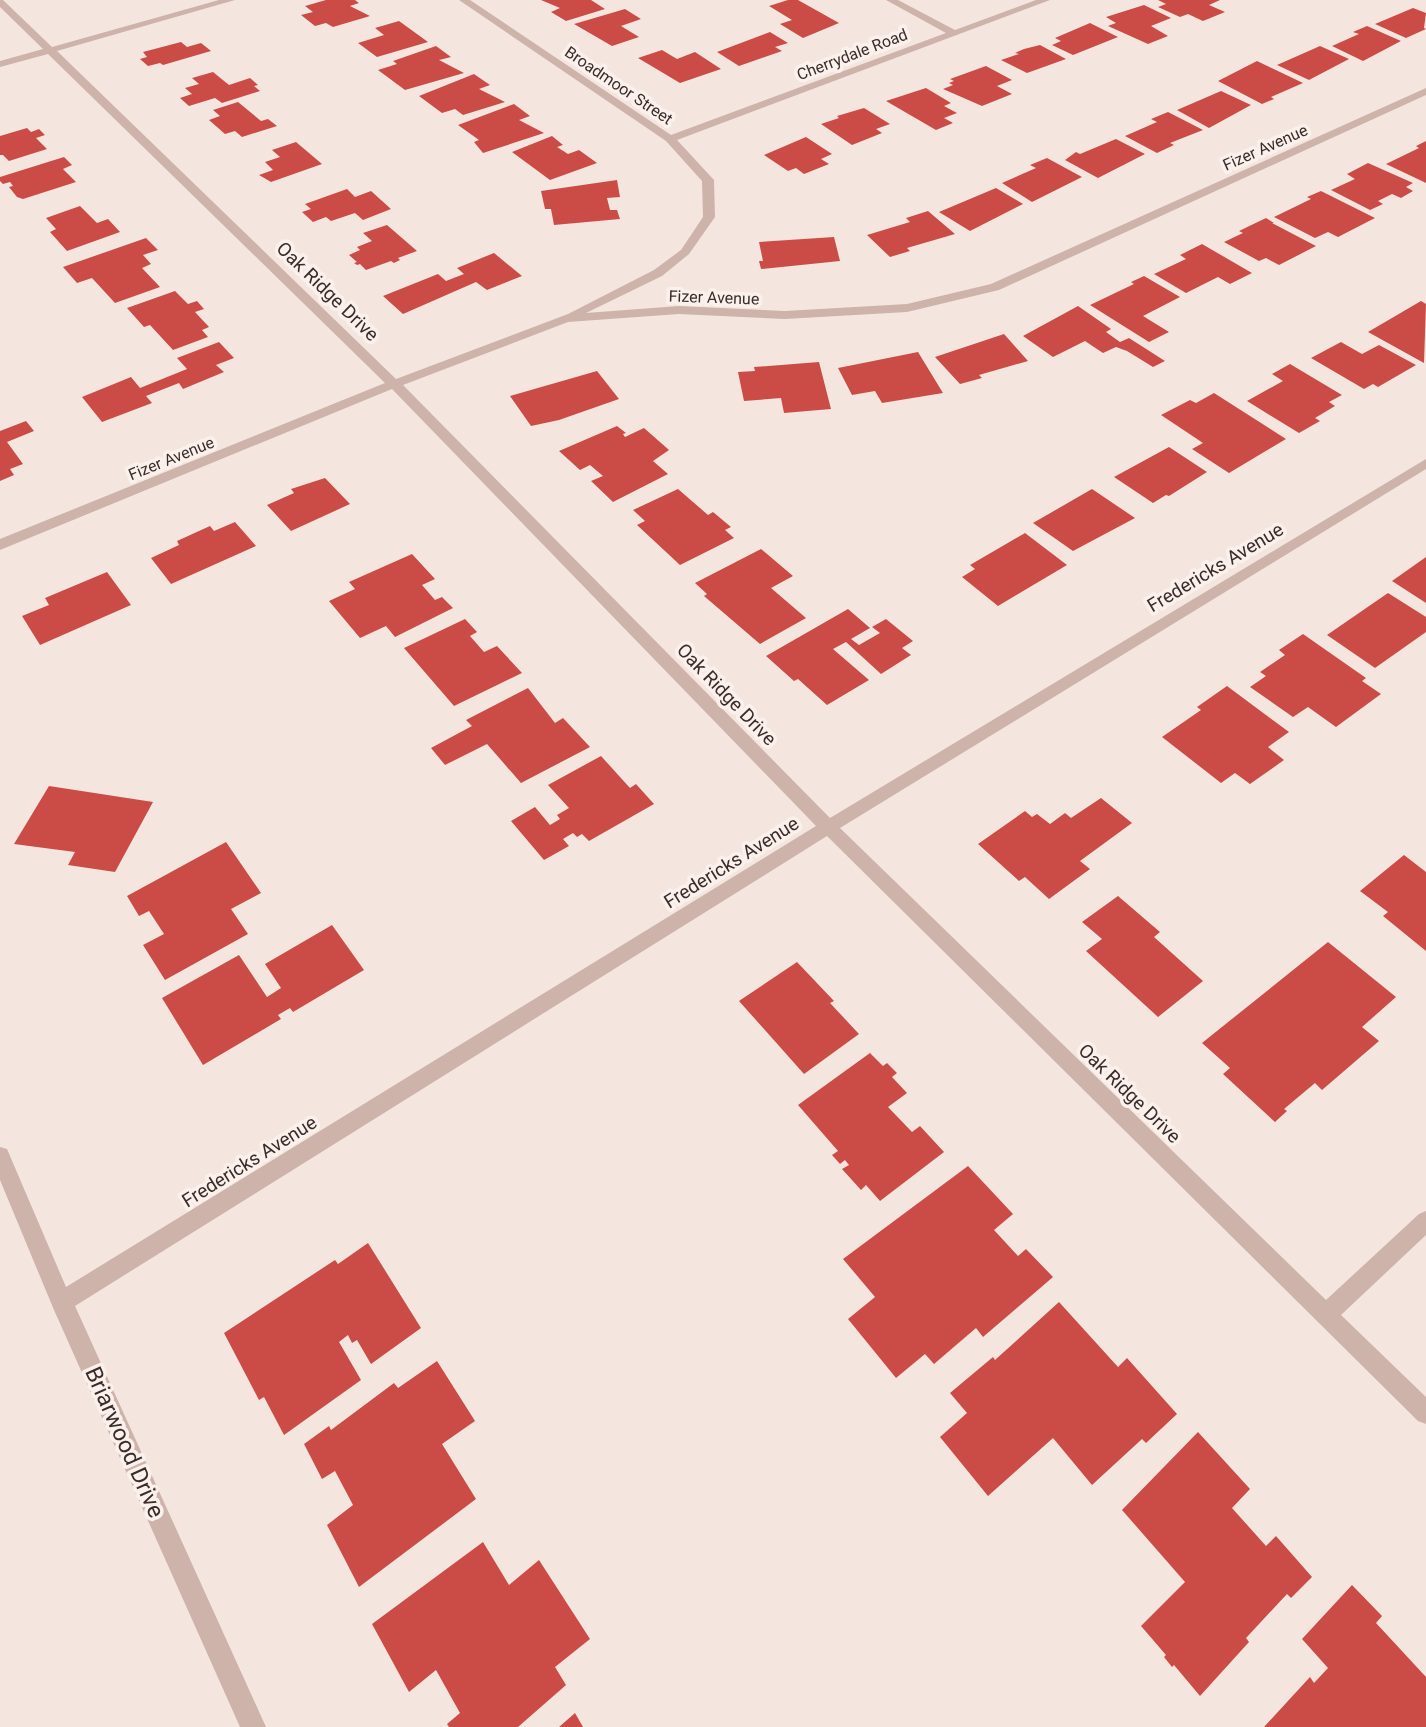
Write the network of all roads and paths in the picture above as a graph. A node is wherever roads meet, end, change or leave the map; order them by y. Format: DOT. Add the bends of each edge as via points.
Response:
graph roads {
  1 [pos="230,0"];
  2 [pos="464,0"];
  3 [pos="891,0"];
  4 [pos="1045,0"];
  5 [pos="0,2"];
  6 [pos="953,33"];
  7 [pos="49,51"];
  8 [pos="0,64"];
  9 [pos="1426,91"];
  10 [pos="670,139"];
  11 [pos="566,318"];
  12 [pos="394,384"];
  13 [pos="1426,463"];
  14 [pos="0,545"];
  15 [pos="828,827"];
  16 [pos="0,1156"];
  17 [pos="1426,1221"];
  18 [pos="62,1302"];
  19 [pos="1326,1314"];
  20 [pos="1426,1413"];
  21 [pos="253,1727"];
  1 -- 7 [label="street"];
  2 -- 10 [label="street, Broadmoor Street"];
  3 -- 6 [label="street"];
  4 -- 6 [label="street, Cherrydale Road"];
  5 -- 7 [label="street, Oak Ridge Drive"];
  6 -- 10 [label="street, Cherrydale Road"];
  7 -- 8 [label="street"];
  7 -- 12 [label="street, Oak Ridge Drive"];
  9 -- 11 [label="street, Fizer Avenue" via="995,287 907,308 785,315 679,310"];
  10 -- 11 [label="street, Broadmoor Street" via="708,180 709,217 685,252 658,273"];
  11 -- 12 [label="street, Fizer Avenue"];
  12 -- 14 [label="street, Fizer Avenue"];
  12 -- 15 [label="street, Oak Ridge Drive"];
  13 -- 15 [label="street, Fredericks Avenue"];
  15 -- 18 [label="street, Fredericks Avenue"];
  15 -- 19 [label="street, Oak Ridge Drive"];
  16 -- 18 [label="street, Briarwood Drive"];
  17 -- 19 [label="street"];
  18 -- 21 [label="street, Briarwood Drive"];
  19 -- 20 [label="street, Oak Ridge Drive"];
}
